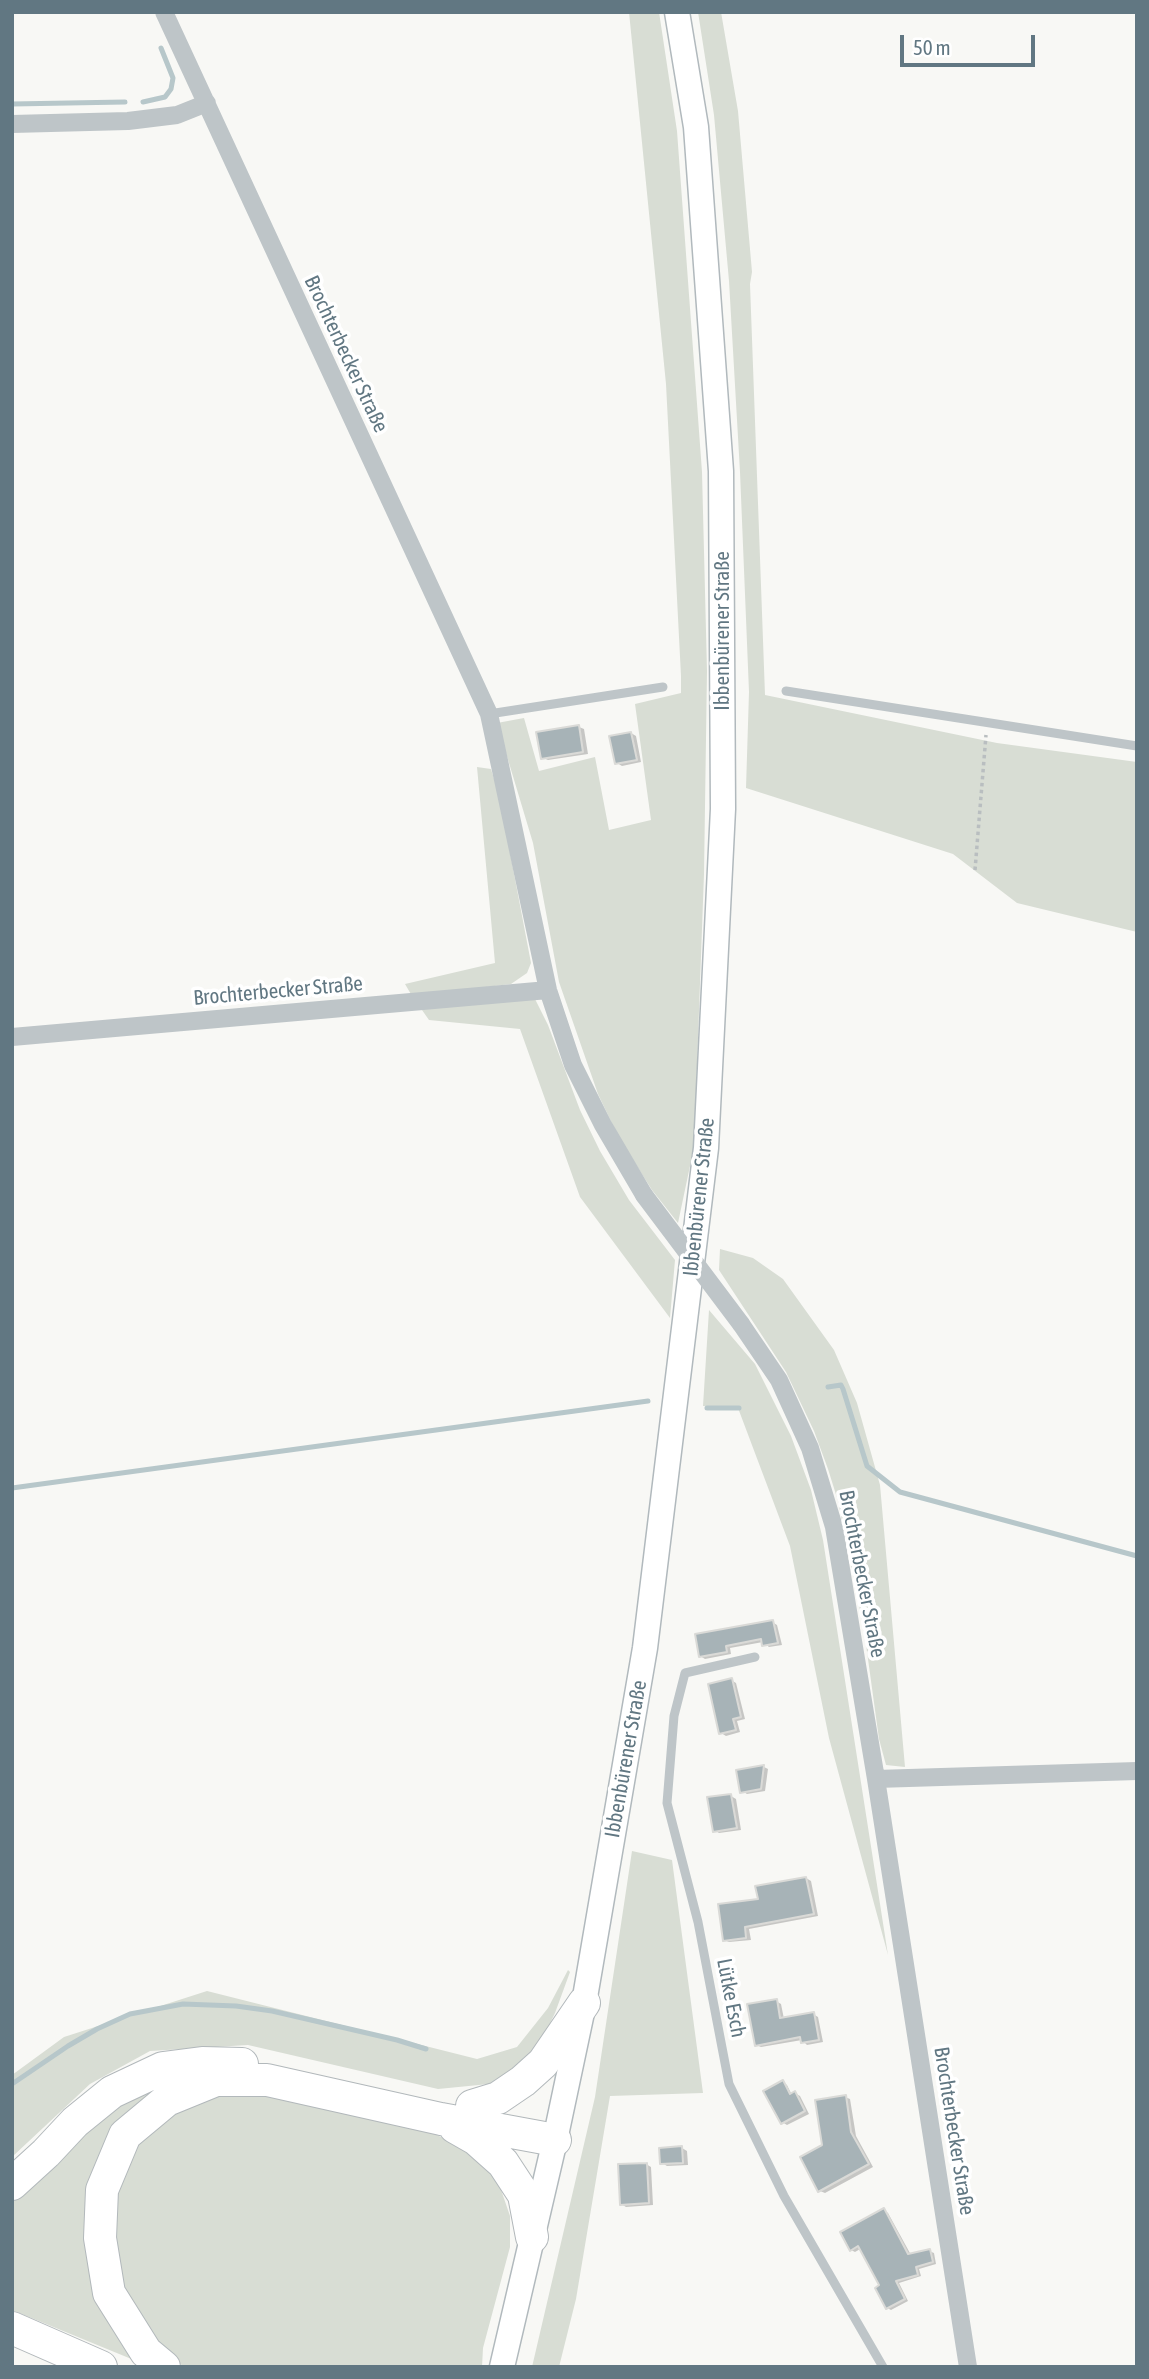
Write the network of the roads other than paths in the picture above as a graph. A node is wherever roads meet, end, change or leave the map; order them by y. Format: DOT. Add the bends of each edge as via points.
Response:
graph roads {
  1 [pos="164,12"];
  2 [pos="677,12"];
  3 [pos="207,103"];
  4 [pos="12,124"];
  5 [pos="663,687"];
  6 [pos="786,691"];
  7 [pos="489,714"];
  8 [pos="1137,746"];
  9 [pos="548,990"];
  10 [pos="12,1037"];
  11 [pos="755,1657"];
  12 [pos="1137,1771"];
  13 [pos="876,1779"];
  14 [pos="584,2003"];
  15 [pos="472,2106"];
  16 [pos="441,2119"];
  17 [pos="557,2130"];
  18 [pos="12,2184"];
  19 [pos="532,2237"];
  20 [pos="12,2328"];
  21 [pos="101,2367"];
  22 [pos="164,2367"];
  23 [pos="502,2367"];
  24 [pos="883,2367"];
  25 [pos="968,2367"];
  1 -- 3 [label="street, Brochterbecker Straße"];
  2 -- 14 [label="main road, Ibbenbürener Straße" via="696,127 721,471 722,822 705,1163 645,1648"];
  3 -- 4 [label="street" via="177,115 128,121"];
  3 -- 7 [label="street, Brochterbecker Straße"];
  5 -- 7 [label="lane"];
  6 -- 8 [label="lane"];
  7 -- 9 [label="street, Brochterbecker Straße"];
  9 -- 10 [label="street, Brochterbecker Straße"];
  9 -- 13 [label="street, Brochterbecker Straße, bridge" via="573,1065 603,1125 644,1195 779,1380 810,1448 830,1514"];
  11 -- 24 [label="lane, Lütke Esch" via="685,1673 674,1716 667,1804 698,1922 729,2084 784,2196"];
  12 -- 13 [label="street"];
  13 -- 25 [label="street, Brochterbecker Straße"];
  14 -- 15 [label="highway" via="543,2063 498,2098"];
  14 -- 17 [label="main road, Ibbenbürener Straße"];
  15 -- 17 [label="highway"];
  15 -- 18 [label="highway" via="433,2105 245,2064 163,2068 112,2092"];
  16 -- 17 [label="highway"];
  16 -- 19 [label="highway" via="476,2139 503,2163 524,2195"];
  16 -- 22 [label="highway" via="267,2080 216,2080 167,2100 125,2135 102,2190 100,2238 109,2293 146,2352"];
  17 -- 19 [label="main road, Ibbenbürener Straße"];
  19 -- 23 [label="main road, Ibbenbürener Straße"];
  20 -- 21 [label="highway"];
}
